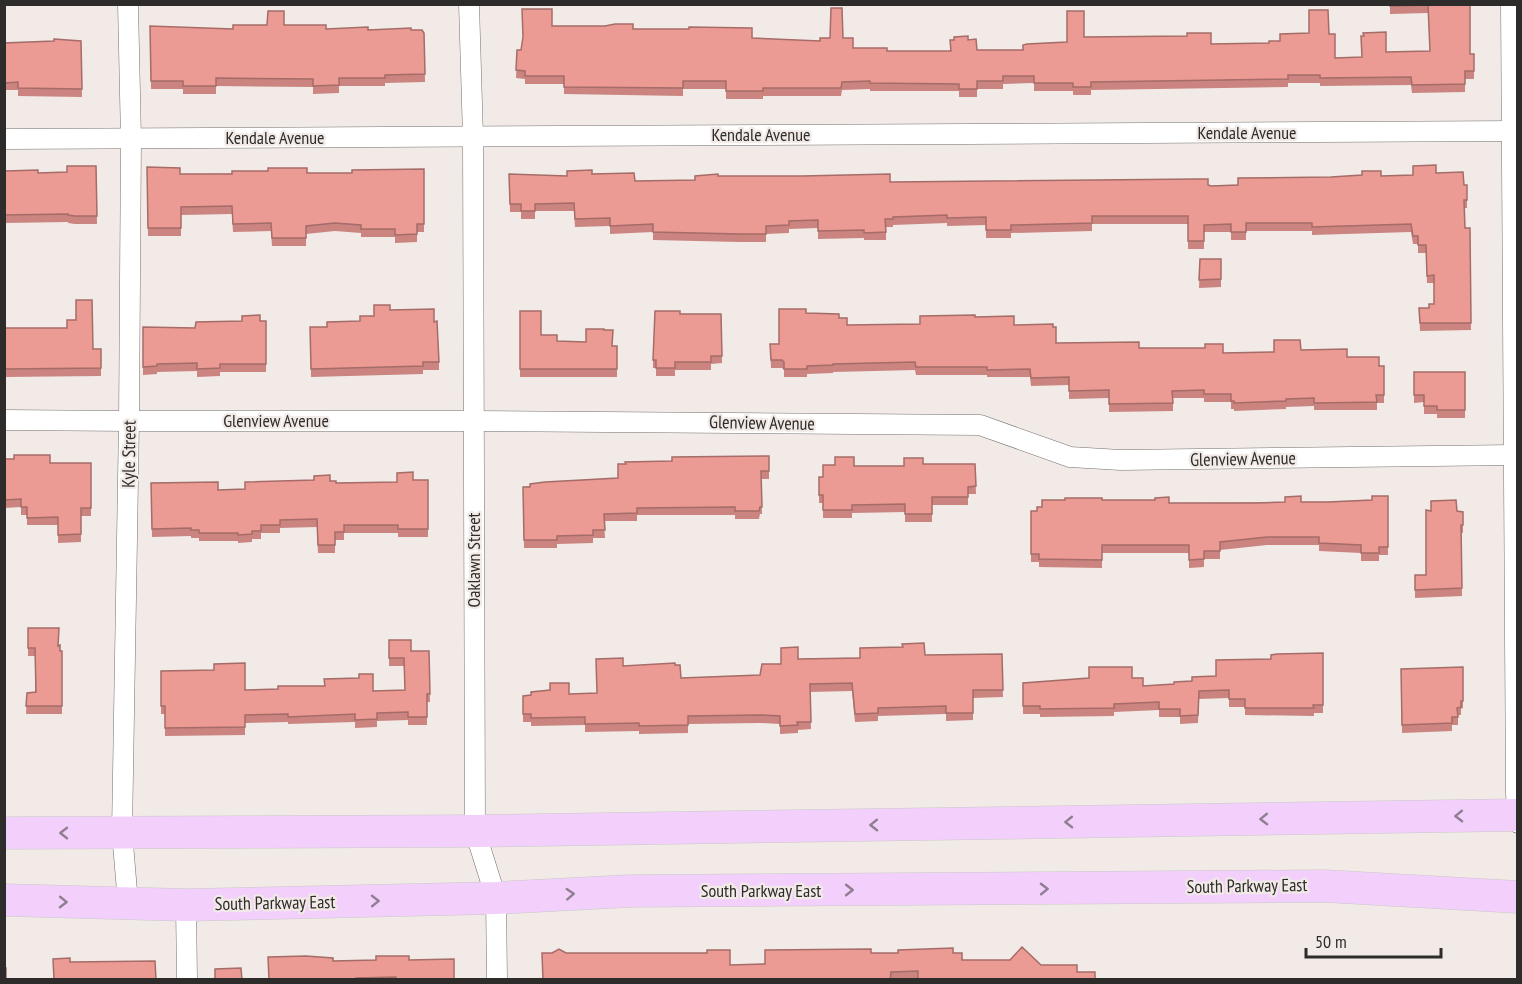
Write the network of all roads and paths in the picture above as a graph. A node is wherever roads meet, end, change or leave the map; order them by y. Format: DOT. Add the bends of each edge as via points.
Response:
graph roads {
  1 [pos="128,4"];
  2 [pos="469,4"];
  3 [pos="1511,4"];
  4 [pos="1515,131"];
  5 [pos="473,137"];
  6 [pos="4,139"];
  7 [pos="131,139"];
  8 [pos="4,420"];
  9 [pos="473,421"];
  10 [pos="129,422"];
  11 [pos="1514,455"];
  12 [pos="1517,818"];
  13 [pos="475,831"];
  14 [pos="122,832"];
  15 [pos="4,833"];
  16 [pos="1518,897"];
  17 [pos="496,898"];
  18 [pos="4,900"];
  19 [pos="128,903"];
  20 [pos="186,905"];
  21 [pos="187,980"];
  22 [pos="497,980"];
  1 -- 7 [label="street, Kyle Street"];
  2 -- 5 [label="street, Oaklawn Street"];
  3 -- 4 [label="street"];
  4 -- 5 [label="street, Kendale Avenue"];
  4 -- 11 [label="street"];
  5 -- 7 [label="street, Kendale Avenue"];
  5 -- 9 [label="street, Oaklawn Street"];
  6 -- 7 [label="street, Kendale Avenue"];
  7 -- 10 [label="street, Kyle Street"];
  8 -- 10 [label="street, Glenview Avenue"];
  9 -- 10 [label="street, Glenview Avenue"];
  9 -- 11 [label="street, Glenview Avenue" via="980,425 1070,457 1121,460"];
  9 -- 13 [label="street, Oaklawn Street"];
  10 -- 14 [label="street, Kyle Street"];
  11 -- 12 [label="street"];
  12 -- 13 [label="main road, one-way"];
  13 -- 14 [label="main road"];
  13 -- 17 [label="street, Oaklawn Street"];
  14 -- 15 [label="main road, one-way"];
  14 -- 19 [label="street, Kyle Street"];
  17 -- 16 [label="main road, South Parkway East, one-way" via="630,891 1324,886"];
  20 -- 17 [label="main road, South Parkway East, one-way"];
  17 -- 22 [label="street, Oaklawn Street"];
  18 -- 19 [label="main road, South Parkway East, one-way"];
  19 -- 20 [label="main road, South Parkway East"];
  20 -- 21 [label="street"];
}
